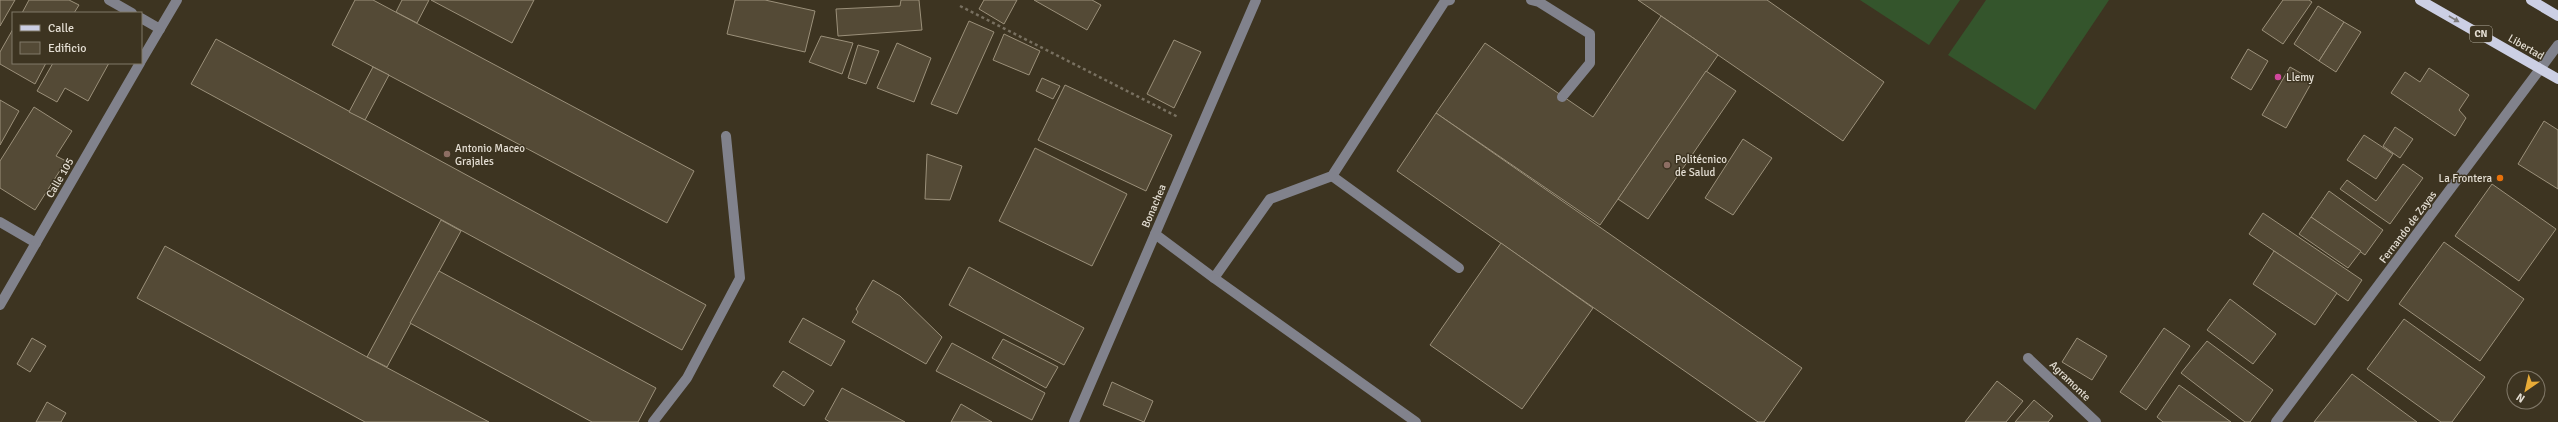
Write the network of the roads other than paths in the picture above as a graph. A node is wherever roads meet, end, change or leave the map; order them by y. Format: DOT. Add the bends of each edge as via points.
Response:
graph roads {
  1 [pos="110,0"];
  2 [pos="177,0"];
  3 [pos="1256,0"];
  4 [pos="1450,0"];
  5 [pos="1531,0"];
  6 [pos="2420,0"];
  7 [pos="2531,0"];
  8 [pos="130,12"];
  9 [pos="2558,16"];
  10 [pos="142,19"];
  11 [pos="160,29"];
  12 [pos="2558,45"];
  13 [pos="142,60"];
  14 [pos="140,64"];
  15 [pos="2541,69"];
  16 [pos="2558,79"];
  17 [pos="1562,96"];
  18 [pos="726,136"];
  19 [pos="1332,176"];
  20 [pos="0,222"];
  21 [pos="1155,234"];
  22 [pos="36,243"];
  23 [pos="1460,268"];
  24 [pos="1214,278"];
  25 [pos="0,305"];
  26 [pos="2028,358"];
  27 [pos="653,422"];
  28 [pos="1074,422"];
  29 [pos="1416,422"];
  30 [pos="2096,422"];
  31 [pos="2276,422"];
  1 -- 8 [label="street"];
  2 -- 11 [label="street, Calle 105"];
  3 -- 21 [label="street, Bonachea"];
  4 -- 19 [label="street" via="1445,1"];
  5 -- 17 [label="street" via="1539,2 1590,34 1590,64"];
  6 -- 15 [label="main road, Libertad / CN, one-way"];
  7 -- 9 [label="main road"];
  10 -- 11 [label="street"];
  11 -- 13 [label="street, Calle 105"];
  12 -- 15 [label="street, Fernando de Zayas"];
  14 -- 22 [label="street, Calle 105"];
  15 -- 16 [label="main road, Libertad / CN"];
  15 -- 31 [label="street, Fernando de Zayas"];
  18 -- 27 [label="street" via="740,278 687,378"];
  19 -- 23 [label="street"];
  19 -- 24 [label="street" via="1270,199"];
  20 -- 22 [label="street"];
  21 -- 24 [label="street"];
  21 -- 28 [label="street, Bonachea"];
  22 -- 25 [label="street, Calle 105"];
  24 -- 29 [label="street"];
  26 -- 30 [label="street, Agramonte"];
}
